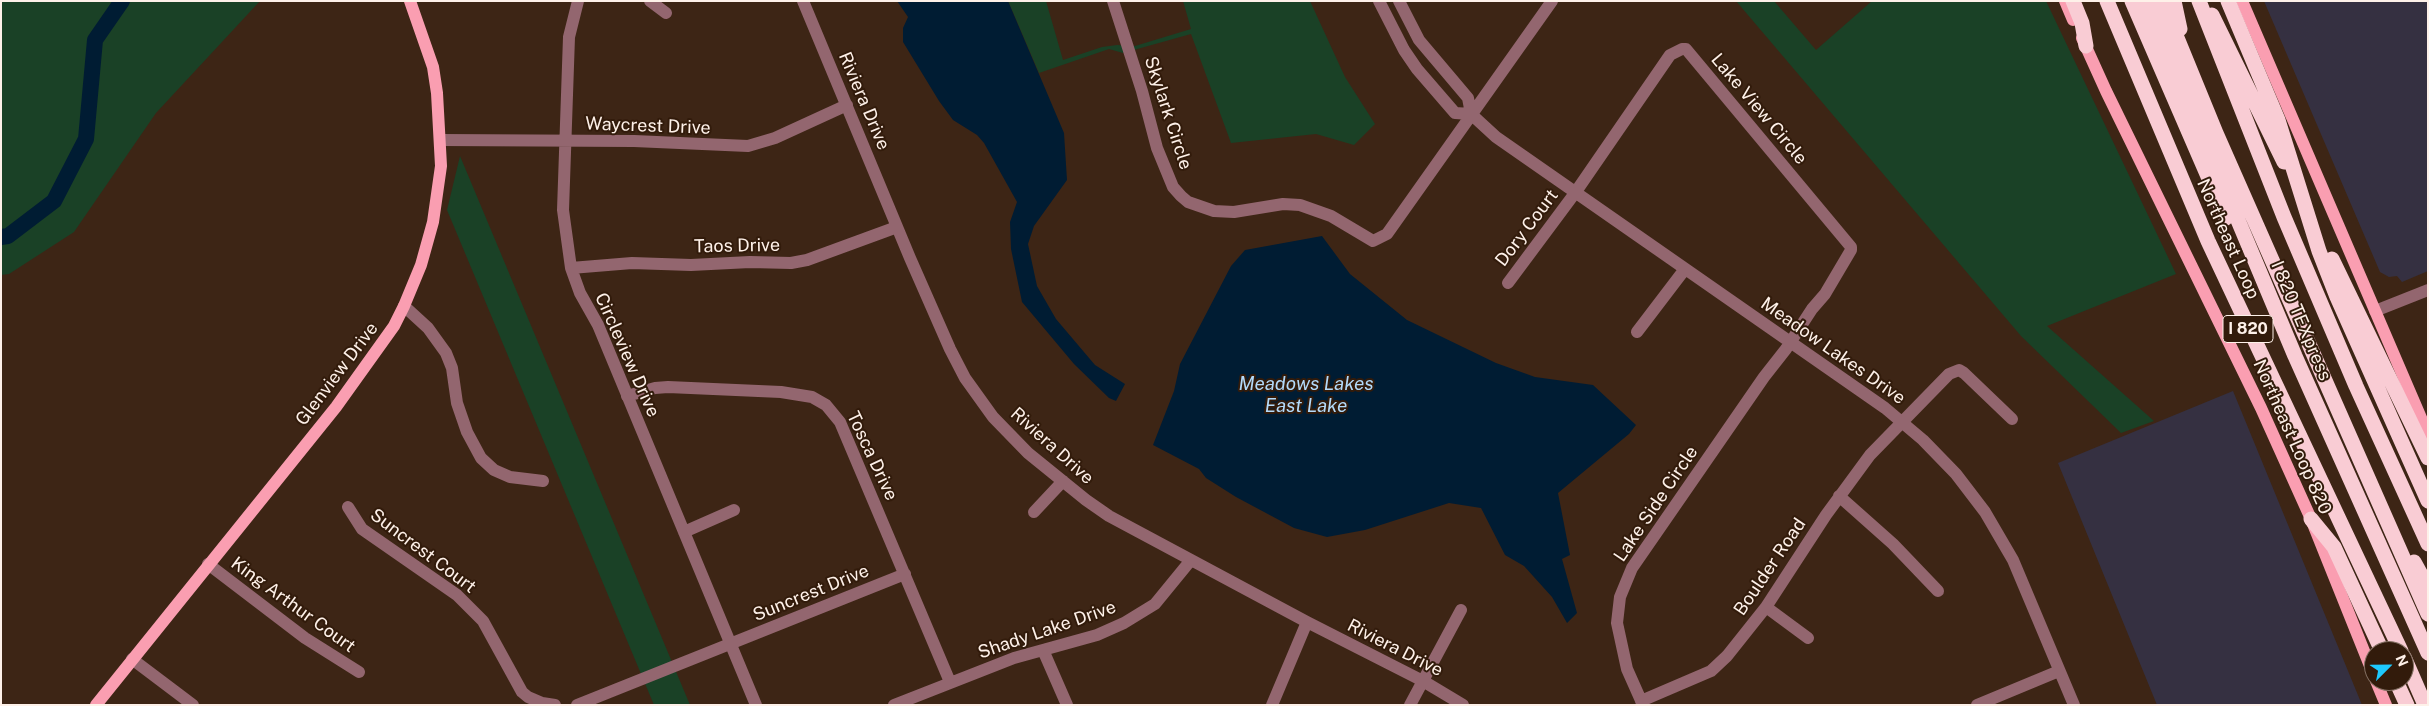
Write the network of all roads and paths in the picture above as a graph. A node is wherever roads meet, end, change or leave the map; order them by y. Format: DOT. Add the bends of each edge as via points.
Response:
graph roads {
  1 [pos="410,1"];
  2 [pos="578,1"];
  3 [pos="650,1"];
  4 [pos="803,1"];
  5 [pos="1113,1"];
  6 [pos="1379,1"];
  7 [pos="1399,1"];
  8 [pos="1552,1"];
  9 [pos="2065,1"];
  10 [pos="2073,1"];
  11 [pos="2107,1"];
  12 [pos="2132,1"];
  13 [pos="2146,1"];
  14 [pos="2162,1"];
  15 [pos="2174,1"];
  16 [pos="2199,1"];
  17 [pos="2204,1"];
  18 [pos="2228,1"];
  19 [pos="2242,1"];
  20 [pos="666,13"];
  21 [pos="2086,46"];
  22 [pos="2185,58"];
  23 [pos="848,105"];
  24 [pos="1472,114"];
  25 [pos="440,140"];
  26 [pos="566,141"];
  27 [pos="1575,193"];
  28 [pos="897,228"];
  29 [pos="571,268"];
  30 [pos="1685,269"];
  31 [pos="1508,283"];
  32 [pos="2428,290"];
  33 [pos="2270,295"];
  34 [pos="404,306"];
  35 [pos="2375,311"];
  36 [pos="1637,332"];
  37 [pos="1790,342"];
  38 [pos="627,396"];
  39 [pos="2012,420"];
  40 [pos="1902,421"];
  41 [pos="2428,434"];
  42 [pos="2428,458"];
  43 [pos="544,481"];
  44 [pos="1062,481"];
  45 [pos="1839,496"];
  46 [pos="2428,501"];
  47 [pos="348,507"];
  48 [pos="734,510"];
  49 [pos="1034,512"];
  50 [pos="2311,519"];
  51 [pos="2386,519"];
  52 [pos="684,532"];
  53 [pos="2428,544"];
  54 [pos="1191,560"];
  55 [pos="208,564"];
  56 [pos="905,574"];
  57 [pos="2428,587"];
  58 [pos="1938,591"];
  59 [pos="1766,607"];
  60 [pos="1461,610"];
  61 [pos="2428,614"];
  62 [pos="1307,622"];
  63 [pos="1808,638"];
  64 [pos="2377,641"];
  65 [pos="2396,641"];
  66 [pos="730,644"];
  67 [pos="1043,650"];
  68 [pos="2364,651"];
  69 [pos="2428,653"];
  70 [pos="132,659"];
  71 [pos="2059,671"];
  72 [pos="359,672"];
  73 [pos="2414,680"];
  74 [pos="1422,681"];
  75 [pos="950,682"];
  76 [pos="2380,691"];
  77 [pos="2401,691"];
  78 [pos="530,702"];
  79 [pos="1642,703"];
  80 [pos="190,704"];
  81 [pos="96,705"];
  82 [pos="555,705"];
  83 [pos="577,705"];
  84 [pos="756,705"];
  85 [pos="894,705"];
  86 [pos="1067,705"];
  87 [pos="1272,705"];
  88 [pos="1410,705"];
  89 [pos="1463,705"];
  90 [pos="1977,705"];
  91 [pos="2074,705"];
  92 [pos="2386,705"];
  93 [pos="2407,705"];
  94 [pos="2425,705"];
  1 -- 25 [label="main road, Glenview Drive" via="433,67"];
  2 -- 26 [label="street, Circleview Drive" via="569,37"];
  3 -- 20 [label="street"];
  4 -- 23 [label="street, Riviera Drive"];
  5 -- 24 [label="street, Skylark Circle" via="1169,178 1188,202 1205,209 1234,212 1283,204 1300,205 1331,216 1373,241 1379,240 1388,234"];
  6 -- 24 [label="street, Meadow Lakes Drive" via="1417,69 1455,113"];
  7 -- 24 [label="street, Meadow Lakes Drive" via="1419,40 1468,98"];
  8 -- 24 [label="street"];
  9 -- 21 [label="main road, Northeast Loop 820"];
  10 -- 21 [label="highway" via="2082,23"];
  11 -- 65 [label="highway, Northeast Loop / I 820" via="2208,241"];
  12 -- 33 [label="highway" via="2251,274"];
  13 -- 33 [label="highway, I 820 TEXpress"];
  14 -- 22 [label="highway, I 820 TEXpress"];
  15 -- 22 [label="highway"];
  16 -- 53 [label="highway" via="2284,217"];
  17 -- 42 [label="highway" via="2221,30"];
  18 -- 46 [label="highway" via="2278,120 2319,251"];
  19 -- 35 [label="main road"];
  21 -- 50 [label="main road, Northeast Loop 820" via="2261,408"];
  22 -- 51 [label="highway, I 820 TEXpress"];
  23 -- 26 [label="street, Waycrest Drive" via="775,138 748,146"];
  23 -- 28 [label="street, Riviera Drive"];
  24 -- 27 [label="street, Meadow Lakes Drive" via="1496,137"];
  25 -- 26 [label="street, Waycrest Drive"];
  25 -- 34 [label="main road, Glenview Drive" via="440,176 433,222 421,265"];
  26 -- 29 [label="street, Circleview Drive" via="563,210"];
  27 -- 30 [label="street, Meadow Lakes Drive"];
  27 -- 31 [label="street, Dory Court"];
  27 -- 37 [label="street, Lake View Circle" via="1670,55 1686,49 1850,247 1825,294"];
  28 -- 29 [label="street, Taos Drive" via="791,263 632,264"];
  28 -- 44 [label="street, Riviera Drive" via="965,378 993,417 1028,453"];
  29 -- 38 [label="street, Circleview Drive"];
  30 -- 36 [label="street"];
  30 -- 37 [label="street, Meadow Lakes Drive"];
  32 -- 35 [label="street"];
  33 -- 69 [label="highway, I 820 TEXpress"];
  34 -- 43 [label="street" via="428,328 446,353 452,368 457,403 481,458 494,470 510,477"];
  34 -- 55 [label="main road, Glenview Drive" via="394,326 336,407"];
  35 -- 41 [label="main road"];
  37 -- 40 [label="street, Meadow Lakes Drive"];
  37 -- 79 [label="street, Lake Side Circle" via="1632,568 1620,597 1618,623 1627,669"];
  38 -- 52 [label="street, Circleview Drive"];
  38 -- 56 [label="street, Tosca Drive" via="668,387 781,392 812,397 826,404 840,422"];
  39 -- 40 [label="street, Boulder Road" via="1959,370 1948,374"];
  40 -- 45 [label="street, Boulder Road" via="1870,455"];
  40 -- 71 [label="street, Meadow Lakes Drive" via="1973,494 2003,541 2030,597"];
  44 -- 49 [label="street"];
  44 -- 54 [label="street, Riviera Drive" via="1109,516"];
  45 -- 58 [label="street" via="1893,544"];
  45 -- 59 [label="street, Boulder Road"];
  47 -- 78 [label="street, Suncrest Court" via="362,529 457,595 483,621"];
  48 -- 52 [label="street"];
  50 -- 64 [label="highway" via="2334,547"];
  50 -- 68 [label="main road, Northeast Loop 820"];
  51 -- 57 [label="highway"];
  51 -- 61 [label="highway, I 820 TEXpress"];
  52 -- 66 [label="street, Circleview Drive"];
  54 -- 62 [label="street, Riviera Drive"];
  54 -- 67 [label="street, Shady Lake Drive" via="1168,590 1144,612 1097,635"];
  55 -- 70 [label="main road, Glenview Drive"];
  55 -- 72 [label="street, King Arthur Court" via="304,638"];
  56 -- 66 [label="street, Suncrest Drive"];
  56 -- 75 [label="street, Tosca Drive"];
  59 -- 63 [label="street"];
  59 -- 79 [label="street, Boulder Road" via="1728,656 1711,671"];
  60 -- 74 [label="street"];
  62 -- 74 [label="street, Riviera Drive"];
  62 -- 87 [label="street"];
  66 -- 83 [label="street"];
  66 -- 84 [label="street, Circleview Drive"];
  67 -- 75 [label="street, Shady Lake Drive"];
  67 -- 86 [label="street"];
  70 -- 80 [label="street"];
  70 -- 81 [label="main road, Glenview Drive"];
  71 -- 90 [label="street"];
  71 -- 91 [label="street, Meadow Lakes Drive"];
  73 -- 94 [label="highway"];
  74 -- 88 [label="street"];
  74 -- 89 [label="street, Riviera Drive"];
  75 -- 85 [label="street, Shady Lake Drive"];
  76 -- 92 [label="main road"];
  77 -- 93 [label="highway"];
  78 -- 82 [label="street, Suncrest Court"];
}
